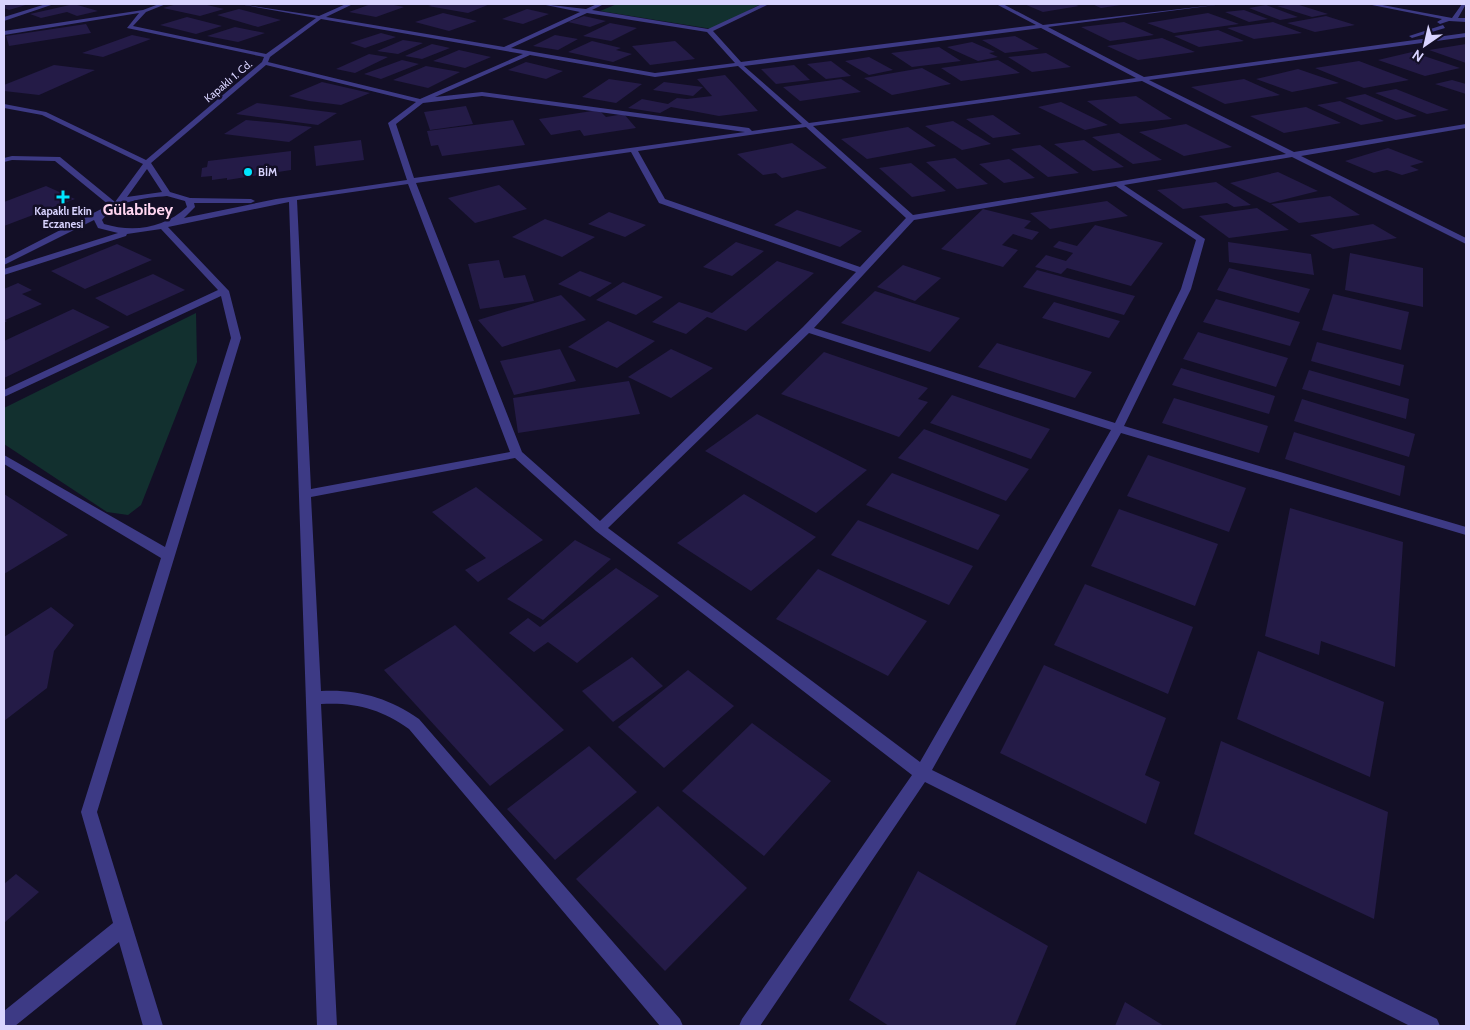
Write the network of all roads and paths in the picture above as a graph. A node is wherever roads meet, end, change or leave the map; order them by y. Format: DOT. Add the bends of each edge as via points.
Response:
graph roads {
  1 [pos="51,4"];
  2 [pos="163,4"];
  3 [pos="242,4"];
  4 [pos="350,4"];
  5 [pos="544,4"];
  6 [pos="601,4"];
  7 [pos="766,4"];
  8 [pos="1000,4"];
  9 [pos="1182,4"];
  10 [pos="1220,4"];
  11 [pos="1372,4"];
  12 [pos="1465,4"];
  13 [pos="1190,7"];
  14 [pos="585,10"];
  15 [pos="144,11"];
  16 [pos="321,17"];
  17 [pos="4,19"];
  18 [pos="1451,19"];
  19 [pos="1466,20"];
  20 [pos="1043,25"];
  21 [pos="1441,25"];
  22 [pos="710,31"];
  23 [pos="4,33"];
  24 [pos="1466,34"];
  25 [pos="1371,47"];
  26 [pos="505,49"];
  27 [pos="528,54"];
  28 [pos="266,59"];
  29 [pos="740,65"];
  30 [pos="1144,80"];
  31 [pos="421,101"];
  32 [pos="4,106"];
  33 [pos="808,126"];
  34 [pos="1466,126"];
  35 [pos="764,132"];
  36 [pos="633,149"];
  37 [pos="1297,156"];
  38 [pos="4,160"];
  39 [pos="147,163"];
  40 [pos="412,183"];
  41 [pos="1116,183"];
  42 [pos="167,194"];
  43 [pos="293,199"];
  44 [pos="190,200"];
  45 [pos="276,201"];
  46 [pos="117,204"];
  47 [pos="103,212"];
  48 [pos="911,218"];
  49 [pos="167,224"];
  50 [pos="129,232"];
  51 [pos="1466,241"];
  52 [pos="4,262"];
  53 [pos="860,270"];
  54 [pos="4,272"];
  55 [pos="224,291"];
  56 [pos="807,329"];
  57 [pos="4,394"];
  58 [pos="1118,428"];
  59 [pos="517,454"];
  60 [pos="4,459"];
  61 [pos="305,494"];
  62 [pos="600,528"];
  63 [pos="1466,531"];
  64 [pos="169,556"];
  65 [pos="313,698"];
  66 [pos="922,772"];
  67 [pos="123,927"];
  68 [pos="4,1023"];
  69 [pos="153,1026"];
  70 [pos="327,1026"];
  71 [pos="674,1026"];
  72 [pos="749,1026"];
  73 [pos="1430,1026"];
  1 -- 17 [label="street"];
  2 -- 15 [label="street"];
  3 -- 16 [label="street"];
  4 -- 16 [label="street, Kapaklı 1. Cd."];
  5 -- 14 [label="street"];
  6 -- 14 [label="street"];
  7 -- 22 [label="street"];
  8 -- 20 [label="street"];
  9 -- 13 [label="street"];
  10 -- 13 [label="street"];
  11 -- 18 [label="street"];
  11 -- 21 [label="street"];
  12 -- 18 [label="street"];
  13 -- 20 [label="street"];
  14 -- 22 [label="street"];
  14 -- 26 [label="street"];
  15 -- 23 [label="street"];
  15 -- 28 [label="street" via="129,27"];
  16 -- 26 [label="street"];
  16 -- 28 [label="street, Kapaklı 1. Cd."];
  18 -- 19 [label="street"];
  18 -- 21 [label="street"];
  20 -- 29 [label="street"];
  20 -- 30 [label="street"];
  21 -- 24 [label="street"];
  21 -- 25 [label="street"];
  22 -- 29 [label="street"];
  24 -- 25 [label="street"];
  25 -- 30 [label="street"];
  26 -- 27 [label="street"];
  27 -- 29 [label="street" via="655,75"];
  27 -- 31 [label="street"];
  28 -- 31 [label="street"];
  28 -- 39 [label="street, Kapaklı 1. Cd."];
  29 -- 33 [label="street"];
  30 -- 33 [label="street"];
  30 -- 37 [label="street"];
  31 -- 35 [label="street" via="482,94"];
  31 -- 40 [label="street" via="392,123"];
  32 -- 39 [label="street" via="44,113"];
  33 -- 35 [label="street"];
  33 -- 48 [label="street"];
  34 -- 37 [label="street"];
  35 -- 36 [label="street"];
  36 -- 40 [label="street"];
  36 -- 53 [label="street" via="662,201"];
  37 -- 41 [label="street"];
  37 -- 51 [label="street"];
  38 -- 46 [label="street" via="57,160"];
  39 -- 42 [label="street"];
  39 -- 46 [label="street, Kapaklı 1. Cd."];
  40 -- 43 [label="street"];
  40 -- 59 [label="street"];
  41 -- 48 [label="street"];
  41 -- 58 [label="street" via="1201,238 1186,289"];
  42 -- 44 [label="street"];
  42 -- 46 [label="street" via="149,194"];
  43 -- 45 [label="street"];
  43 -- 61 [label="street"];
  44 -- 45 [label="street"];
  44 -- 49 [label="street" via="191,207 184,215"];
  45 -- 49 [label="street"];
  46 -- 47 [label="street"];
  47 -- 50 [label="street" via="98,220 101,226"];
  47 -- 52 [label="street"];
  48 -- 53 [label="street"];
  49 -- 50 [label="street"];
  49 -- 55 [label="street"];
  50 -- 54 [label="street"];
  53 -- 56 [label="street"];
  55 -- 57 [label="street"];
  55 -- 64 [label="street" via="236,338"];
  56 -- 58 [label="street"];
  56 -- 62 [label="street"];
  58 -- 63 [label="street"];
  58 -- 66 [label="street"];
  59 -- 61 [label="street"];
  59 -- 62 [label="street"];
  60 -- 64 [label="street"];
  61 -- 65 [label="street"];
  62 -- 66 [label="street"];
  64 -- 67 [label="street" via="89,812"];
  65 -- 70 [label="street"];
  65 -- 71 [label="street" via="356,697 376,702 397,711 414,724"];
  66 -- 72 [label="street"];
  66 -- 73 [label="street"];
  67 -- 68 [label="street"];
  67 -- 69 [label="street"];
}
